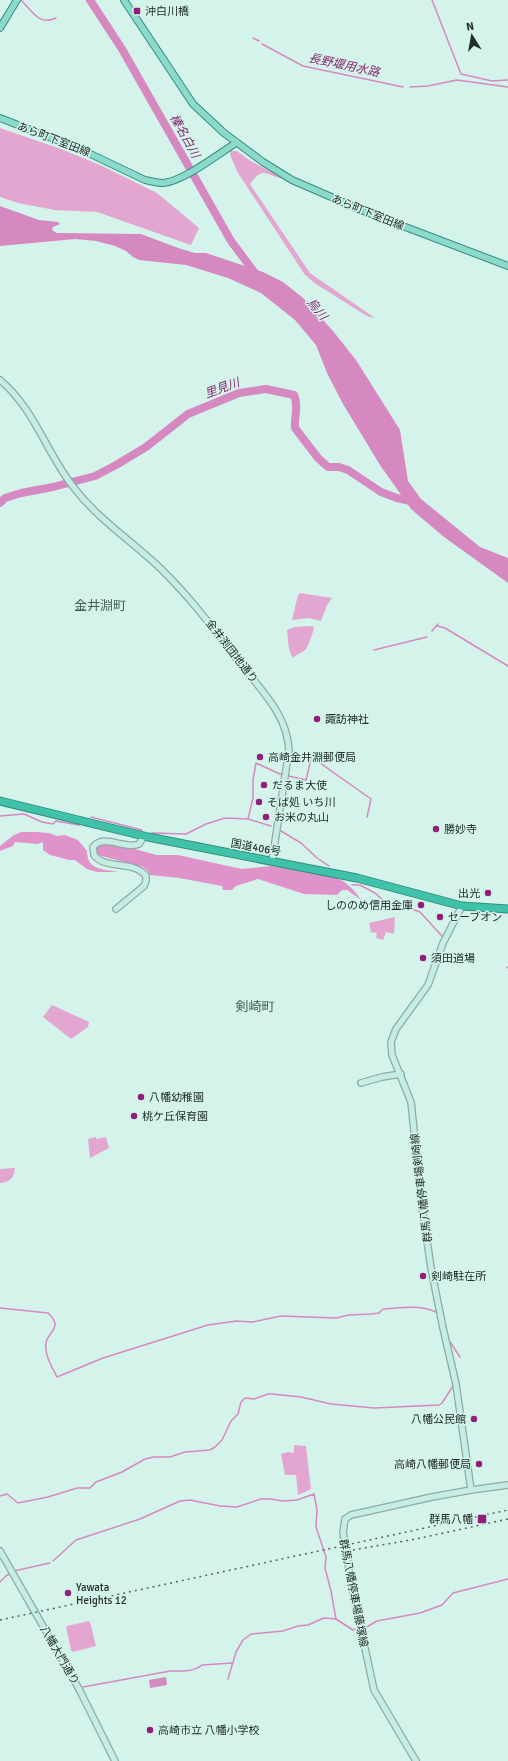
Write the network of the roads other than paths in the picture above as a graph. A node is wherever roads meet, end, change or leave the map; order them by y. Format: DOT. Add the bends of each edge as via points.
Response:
graph roads {
  1 [pos="17,0"];
  2 [pos="124,0"];
  3 [pos="0,28"];
  4 [pos="0,118"];
  5 [pos="236,142"];
  6 [pos="508,266"];
  7 [pos="0,380"];
  8 [pos="0,801"];
  9 [pos="144,836"];
  10 [pos="272,862"];
  11 [pos="462,906"];
  12 [pos="116,909"];
  13 [pos="508,909"];
  14 [pos="401,1074"];
  15 [pos="361,1083"];
  16 [pos="508,1485"];
  17 [pos="471,1490"];
  18 [pos="0,1551"];
  19 [pos="115,1761"];
  20 [pos="416,1761"];
  1 -- 3 [label="main road"];
  2 -- 5 [label="main road, あら町下室田線" via="193,104"];
  4 -- 5 [label="main road, あら町下室田線" via="80,149 145,180 162,183 182,176"];
  5 -- 6 [label="main road, あら町下室田線" via="292,180 366,212"];
  7 -- 10 [label="street, 金井渕団地通り" via="22,404 72,486 96,512 160,568 192,602 279,712 288,736 289,750"];
  8 -- 9 [label="highway, 国道406号"];
  9 -- 10 [label="highway, 国道406号"];
  9 -- 12 [label="street" via="139,844 134,846 103,841 93,847 94,855 100,860 138,870 146,876 144,886"];
  10 -- 11 [label="highway, 国道406号" via="358,878"];
  11 -- 13 [label="highway, 国道406号"];
  11 -- 14 [label="street, 群馬八幡停車場剣崎線" via="443,943 428,985 392,1037 392,1055"];
  14 -- 15 [label="street"];
  14 -- 17 [label="street, 群馬八幡停車場剣崎線" via="411,1102 431,1268 456,1384"];
  16 -- 17 [label="street"];
  17 -- 20 [label="street, 群馬八幡停車場藤塚線" via="351,1515 343,1522 342,1532 352,1588 374,1690"];
  18 -- 19 [label="street, 八幡大門通り" via="79,1689"];
}
